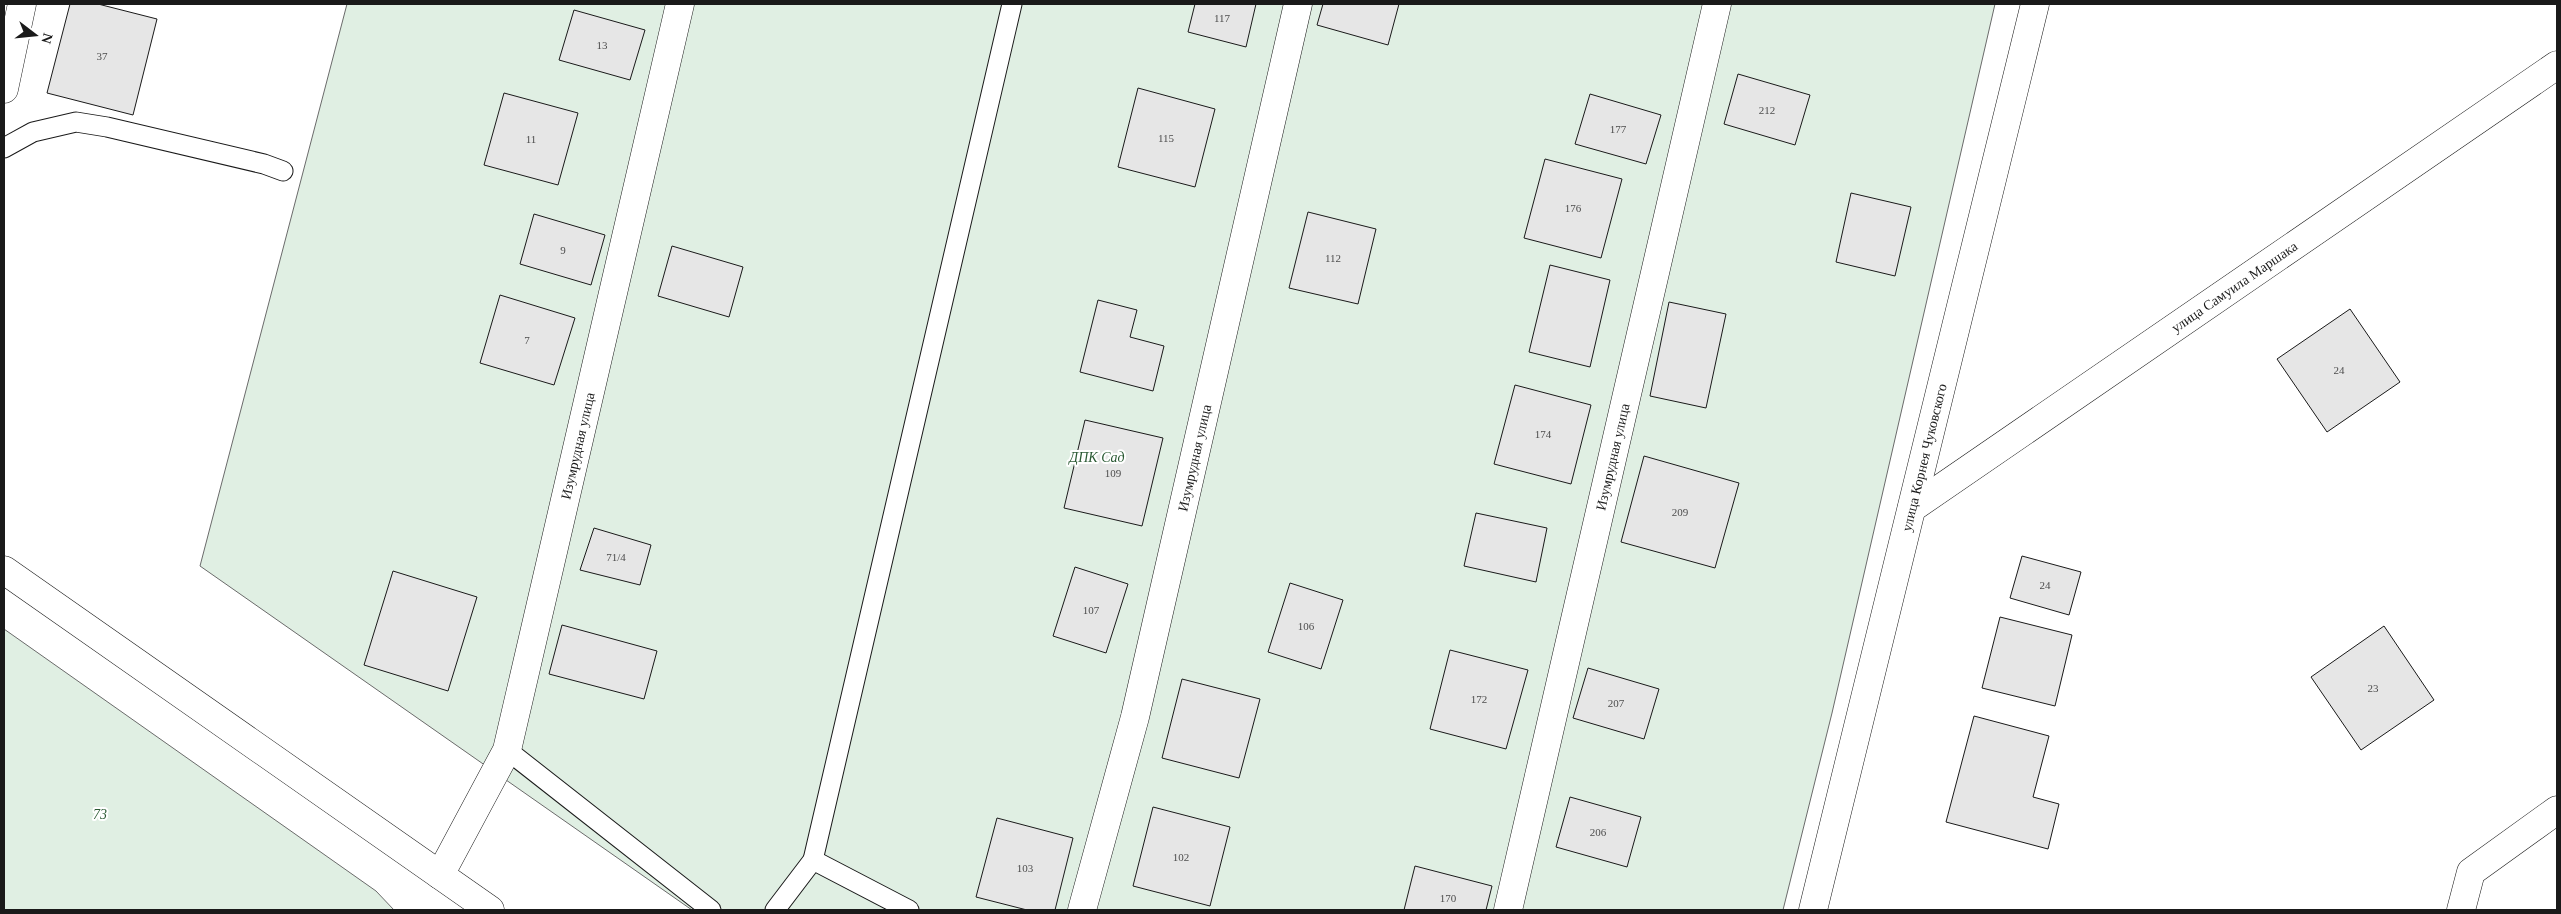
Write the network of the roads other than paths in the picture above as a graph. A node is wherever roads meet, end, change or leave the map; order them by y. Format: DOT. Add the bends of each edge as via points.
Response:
graph roads {
  1 [pos="22,4"];
  2 [pos="680,4"];
  3 [pos="1012,4"];
  4 [pos="1298,4"];
  5 [pos="1717,4"];
  6 [pos="2035,4"];
  7 [pos="2557,64"];
  8 [pos="4,89"];
  9 [pos="4,148"];
  10 [pos="283,171"];
  11 [pos="1912,508"];
  12 [pos="4,570"];
  13 [pos="507,750"];
  14 [pos="2557,810"];
  15 [pos="813,860"];
  16 [pos="440,875"];
  17 [pos="490,910"];
  18 [pos="711,910"];
  19 [pos="775,910"];
  20 [pos="909,910"];
  21 [pos="1082,910"];
  22 [pos="1508,910"];
  23 [pos="1813,910"];
  24 [pos="2461,910"];
  1 -- 8 [label="street"];
  2 -- 13 [label="street, Изумрудная улица"];
  3 -- 15 [label="lane"];
  4 -- 21 [label="street, Изумрудная улица" via="1135,717"];
  5 -- 22 [label="street, Изумрудная улица"];
  6 -- 11 [label="street, улица Корнея Чуковского"];
  7 -- 11 [label="street, улица Самуила Маршака"];
  9 -- 10 [label="lane" via="32,132 76,122"];
  11 -- 23 [label="street, улица Корнея Чуковского"];
  12 -- 16 [label="street"];
  13 -- 16 [label="street, Изумрудная улица"];
  13 -- 18 [label="lane"];
  14 -- 24 [label="street" via="2471,872"];
  15 -- 19 [label="lane"];
  15 -- 20 [label="lane"];
  16 -- 17 [label="street"];
}
